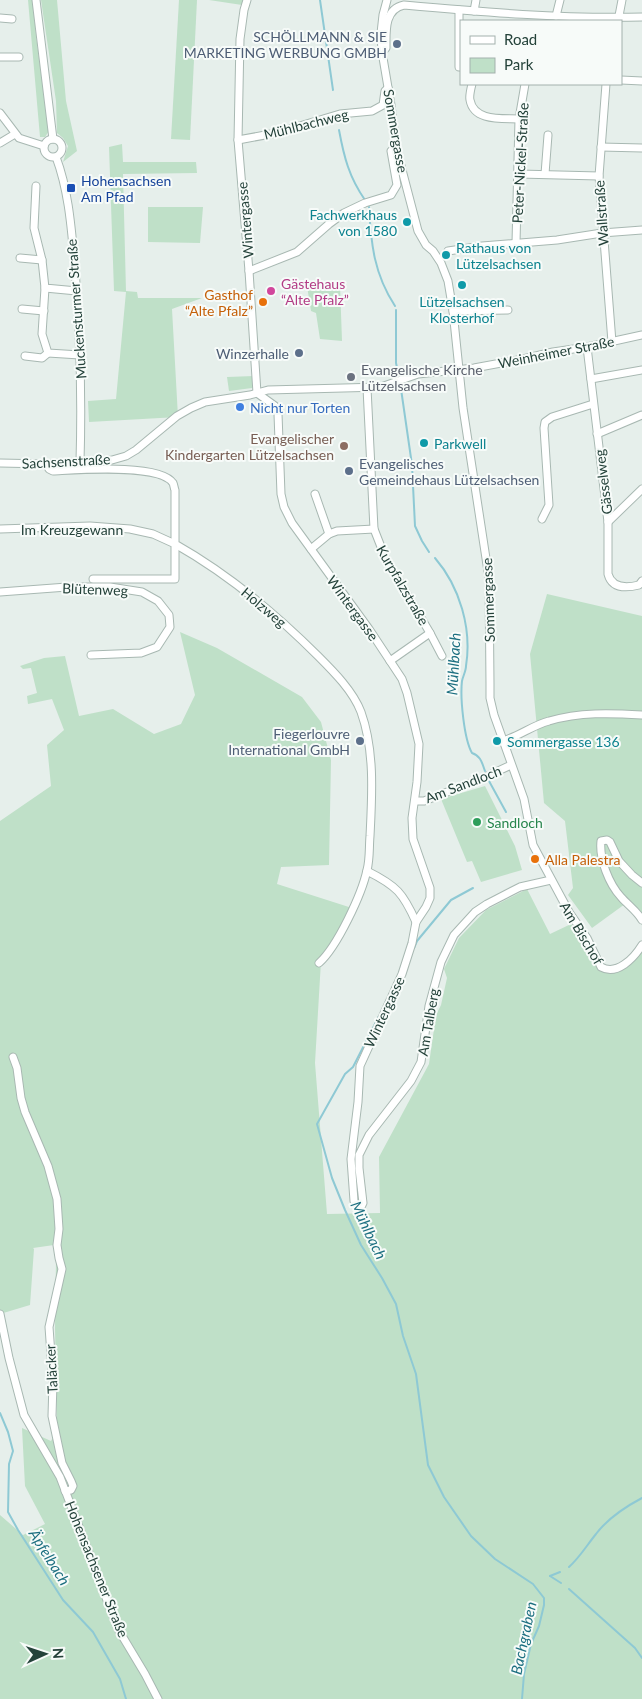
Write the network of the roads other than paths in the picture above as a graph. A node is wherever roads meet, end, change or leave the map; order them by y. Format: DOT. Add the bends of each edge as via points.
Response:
graph roads {
  1 [pos="36,0"];
  2 [pos="246,0"];
  3 [pos="387,0"];
  4 [pos="476,0"];
  5 [pos="560,0"];
  6 [pos="622,0"];
  7 [pos="459,10"];
  8 [pos="474,11"];
  9 [pos="484,13"];
  10 [pos="556,16"];
  11 [pos="642,17"];
  12 [pos="0,18"];
  13 [pos="538,18"];
  14 [pos="12,19"];
  15 [pos="618,19"];
  16 [pos="483,20"];
  17 [pos="382,52"];
  18 [pos="0,57"];
  19 [pos="20,57"];
  20 [pos="460,67"];
  21 [pos="622,80"];
  22 [pos="642,81"];
  23 [pos="472,85"];
  24 [pos="525,85"];
  25 [pos="606,85"];
  26 [pos="388,88"];
  27 [pos="0,113"];
  28 [pos="520,119"];
  29 [pos="15,134"];
  30 [pos="548,134"];
  31 [pos="53,139"];
  32 [pos="238,140"];
  33 [pos="0,143"];
  34 [pos="44,146"];
  35 [pos="396,147"];
  36 [pos="601,147"];
  37 [pos="642,148"];
  38 [pos="56,157"];
  39 [pos="519,174"];
  40 [pos="545,174"];
  41 [pos="599,176"];
  42 [pos="36,186"];
  43 [pos="642,230"];
  44 [pos="602,233"];
  45 [pos="516,243"];
  46 [pos="442,252"];
  47 [pos="20,258"];
  48 [pos="42,260"];
  49 [pos="249,271"];
  50 [pos="45,288"];
  51 [pos="77,291"];
  52 [pos="22,309"];
  53 [pos="508,310"];
  54 [pos="44,311"];
  55 [pos="454,311"];
  56 [pos="642,334"];
  57 [pos="612,342"];
  58 [pos="587,347"];
  59 [pos="48,353"];
  60 [pos="80,355"];
  61 [pos="25,356"];
  62 [pos="460,370"];
  63 [pos="642,370"];
  64 [pos="591,379"];
  65 [pos="368,388"];
  66 [pos="257,393"];
  67 [pos="594,404"];
  68 [pos="642,415"];
  69 [pos="177,416"];
  70 [pos="597,434"];
  71 [pos="80,462"];
  72 [pos="0,463"];
  73 [pos="46,464"];
  74 [pos="642,490"];
  75 [pos="315,494"];
  76 [pos="542,519"];
  77 [pos="608,522"];
  78 [pos="0,529"];
  79 [pos="374,529"];
  80 [pos="329,534"];
  81 [pos="175,544"];
  82 [pos="311,549"];
  83 [pos="93,579"];
  84 [pos="642,581"];
  85 [pos="0,592"];
  86 [pos="430,633"];
  87 [pos="91,655"];
  88 [pos="442,656"];
  89 [pos="390,661"];
  90 [pos="642,715"];
  91 [pos="502,741"];
  92 [pos="511,765"];
  93 [pos="414,801"];
  94 [pos="367,871"];
  95 [pos="551,880"];
  96 [pos="642,883"];
  97 [pos="642,920"];
  98 [pos="416,922"];
  99 [pos="642,945"];
  100 [pos="319,963"];
  101 [pos="13,1058"];
  102 [pos="361,1207"];
  103 [pos="0,1314"];
  104 [pos="65,1491"];
  105 [pos="158,1699"];
  1 -- 31 [label="street"];
  2 -- 32 [label="street, Wintergasse" via="240,39"];
  3 -- 17 [label="street, Sommergasse" via="382,24"];
  4 -- 8 [label="street"];
  5 -- 10 [label="street"];
  6 -- 15 [label="street"];
  7 -- 8 [label="street"];
  7 -- 17 [label="street" via="398,6 390,14 386,48"];
  7 -- 20 [label="street"];
  8 -- 9 [label="street"];
  9 -- 13 [label="street"];
  9 -- 16 [label="street"];
  10 -- 13 [label="street"];
  10 -- 15 [label="street"];
  11 -- 15 [label="street"];
  12 -- 14 [label="street"];
  17 -- 26 [label="street, Sommergasse"];
  18 -- 19 [label="street"];
  21 -- 22 [label="street"];
  23 -- 28 [label="street" via="470,100 476,112 486,117"];
  24 -- 28 [label="street, Peter-Nickel-Straße"];
  25 -- 36 [label="street, Wallstraße"];
  26 -- 32 [label="street, Mühlbachweg" via="383,105 375,110 340,114 276,133"];
  26 -- 35 [label="street, Sommergasse"];
  27 -- 29 [label="street"];
  28 -- 39 [label="street, Peter-Nickel-Straße"];
  29 -- 33 [label="street"];
  29 -- 34 [label="street" via="22,140"];
  30 -- 40 [label="street"];
  31 -- 34 [label="street"];
  31 -- 38 [label="street" via="60,142 62,148"];
  32 -- 49 [label="street, Wintergasse"];
  34 -- 38 [label="street" via="47,156"];
  35 -- 46 [label="street, Sommergasse" via="418,231 426,245"];
  35 -- 49 [label="street" via="391,151 397,179 394,192 344,213 296,253"];
  36 -- 37 [label="street"];
  36 -- 41 [label="street, Wallstraße"];
  38 -- 51 [label="street, Muckensturmer Straße" via="64,176"];
  39 -- 40 [label="street"];
  39 -- 45 [label="street, Peter-Nickel-Straße"];
  40 -- 41 [label="street"];
  41 -- 44 [label="street, Wallstraße"];
  42 -- 48 [label="street" via="34,228"];
  43 -- 44 [label="street"];
  44 -- 45 [label="street"];
  44 -- 57 [label="street, Wallstraße"];
  45 -- 46 [label="street"];
  46 -- 55 [label="street, Sommergasse" via="441,263"];
  47 -- 48 [label="street"];
  48 -- 50 [label="street"];
  49 -- 66 [label="street, Wintergasse"];
  50 -- 51 [label="street"];
  50 -- 54 [label="street"];
  51 -- 60 [label="street, Muckensturmer Straße"];
  52 -- 54 [label="street"];
  53 -- 55 [label="street"];
  54 -- 59 [label="street" via="42,334"];
  55 -- 62 [label="street, Sommergasse"];
  56 -- 57 [label="street, Weinheimer Straße"];
  57 -- 58 [label="street, Weinheimer Straße"];
  58 -- 62 [label="street, Weinheimer Straße"];
  58 -- 64 [label="street, Gässelweg"];
  59 -- 60 [label="street"];
  59 -- 61 [label="street" via="42,358"];
  60 -- 71 [label="street, Muckensturmer Straße"];
  62 -- 65 [label="street, Weinheimer Straße" via="418,374"];
  62 -- 91 [label="street, Sommergasse" via="489,578 490,698"];
  63 -- 64 [label="street"];
  64 -- 67 [label="street, Gässelweg"];
  65 -- 66 [label="street, Weinheimer Straße" via="285,389"];
  65 -- 79 [label="street, Kurpfalzstraße"];
  66 -- 69 [label="street, Weinheimer Straße" via="205,402"];
  66 -- 82 [label="street, Wintergasse" via="275,406 278,414 280,494 292,523"];
  67 -- 70 [label="street, Gässelweg"];
  67 -- 76 [label="street" via="545,422 549,505"];
  68 -- 70 [label="street"];
  69 -- 71 [label="street, Sachsenstraße" via="126,456"];
  70 -- 77 [label="street, Gässelweg"];
  71 -- 73 [label="street, Sachsenstraße"];
  72 -- 73 [label="street, Sachsenstraße"];
  73 -- 81 [label="street" via="53,471 138,470 166,477 175,490"];
  74 -- 77 [label="street"];
  75 -- 80 [label="street"];
  77 -- 84 [label="street, Gässelweg" via="609,580 614,585 627,588"];
  78 -- 81 [label="street, Im Kreuzgewann" via="90,526 130,529 154,534"];
  79 -- 80 [label="street" via="340,530"];
  79 -- 86 [label="street, Kurpfalzstraße" via="385,557"];
  80 -- 82 [label="street"];
  81 -- 83 [label="street" via="175,579"];
  81 -- 94 [label="street, Holzweg" via="257,600 331,669 355,699 361,713 370,765"];
  82 -- 89 [label="street, Wintergasse"];
  85 -- 87 [label="street, Blütenweg" via="110,587 142,592 158,601 169,615 170,627 157,647 141,653"];
  86 -- 88 [label="street, Kurpfalzstraße"];
  86 -- 89 [label="street, Kurpfalzstraße"];
  89 -- 93 [label="street, Wintergasse" via="407,693 418,740"];
  90 -- 91 [label="street" via="599,713 573,716 547,721"];
  91 -- 92 [label="street, Sommergasse"];
  92 -- 93 [label="street, Am Sandloch" via="424,801"];
  92 -- 95 [label="street, Sommergasse" via="524,799 533,845"];
  93 -- 98 [label="street, Wintergasse" via="413,839 430,888 430,898"];
  94 -- 98 [label="street" via="395,887"];
  94 -- 100 [label="street, Holzweg" via="339,937"];
  95 -- 99 [label="street, Am Bischof" via="587,938 600,967 617,968 632,958"];
  95 -- 102 [label="street, Am Talberg" via="520,887 487,904 475,912 454,936 441,962 429,1006 421,1062 369,1135 359,1155"];
  96 -- 97 [label="street" via="619,861 610,842 601,841 602,856 614,888"];
  98 -- 102 [label="street, Wintergasse" via="402,974 360,1066 351,1159 354,1200 356,1206"];
  101 -- 104 [label="street, Taläcker" via="25,1112 48,1166 59,1212 57,1245 62,1269 49,1327 52,1416 62,1463 72,1481 71,1490"];
  103 -- 104 [label="street" via="24,1415"];
  104 -- 105 [label="street, Hohensachsener Straße" via="118,1629"];
}
